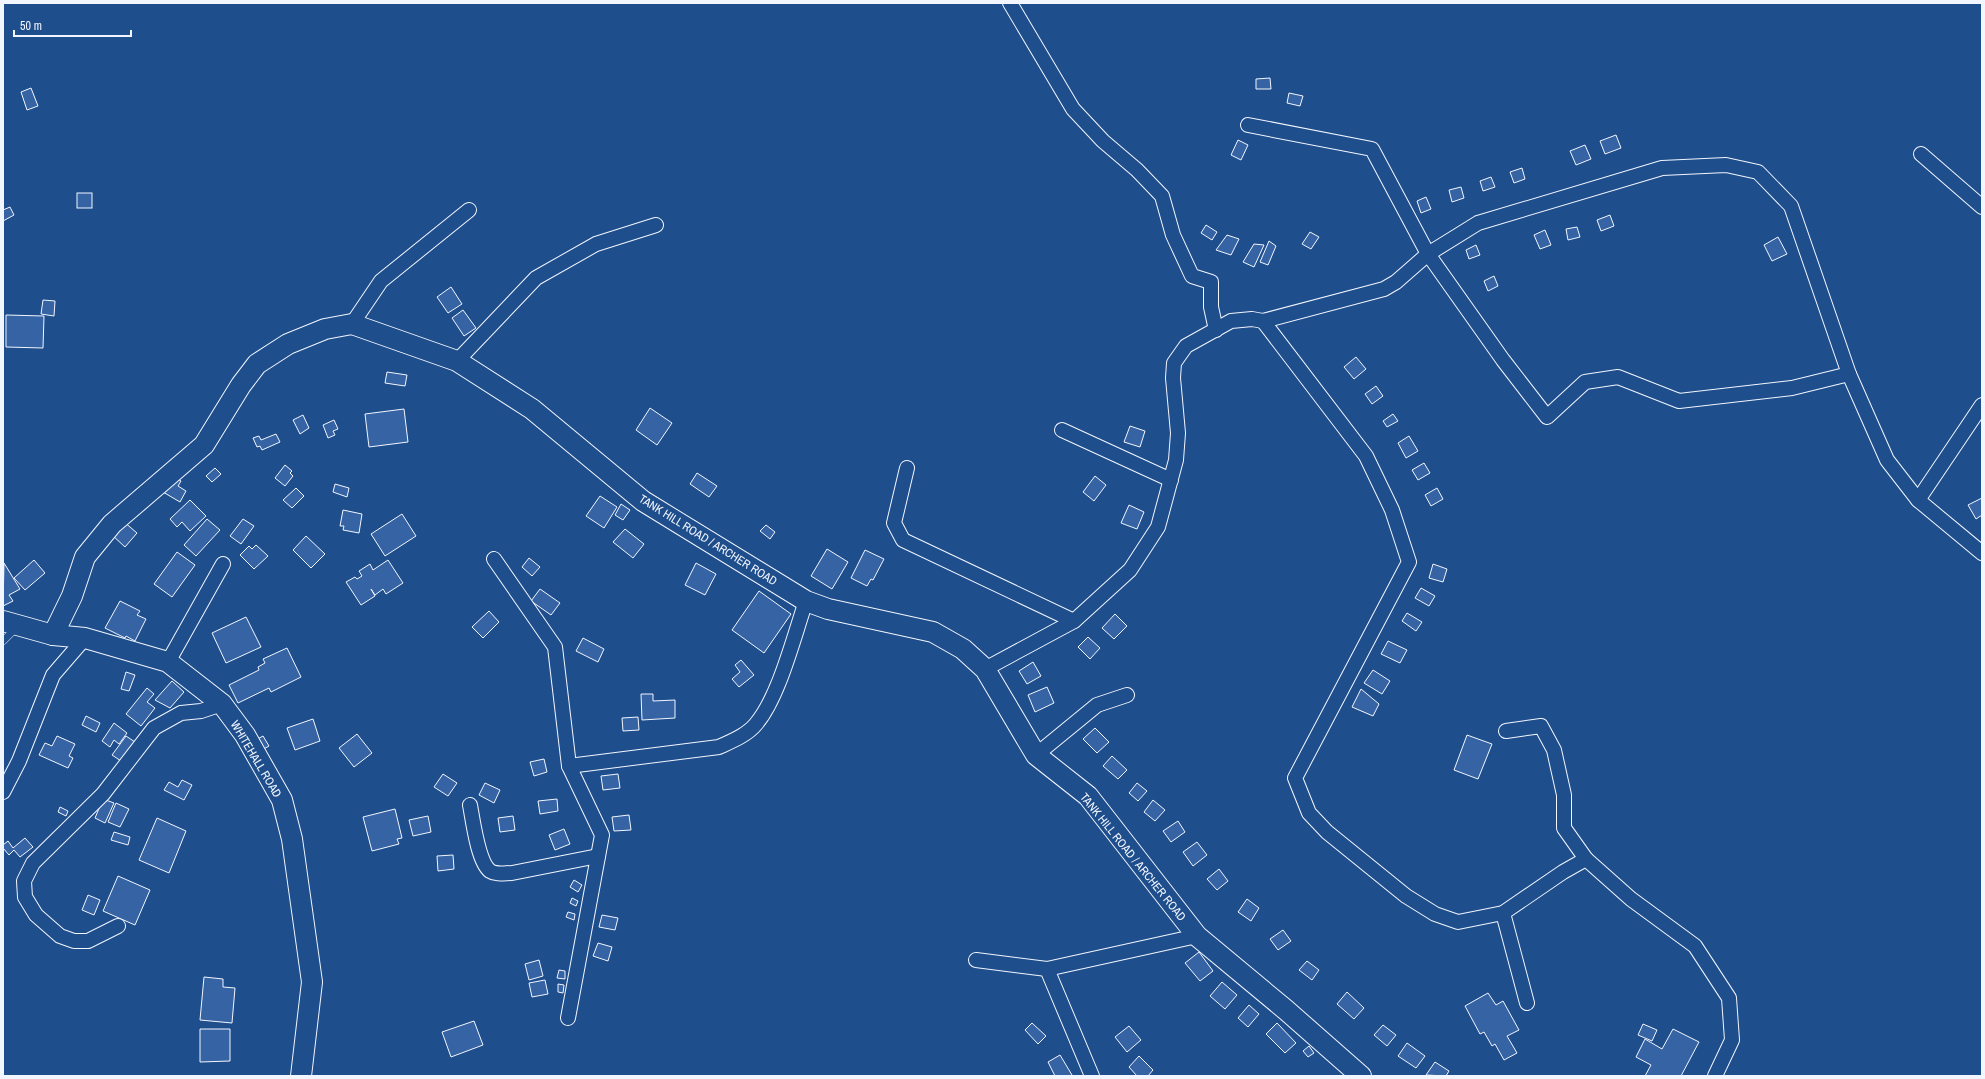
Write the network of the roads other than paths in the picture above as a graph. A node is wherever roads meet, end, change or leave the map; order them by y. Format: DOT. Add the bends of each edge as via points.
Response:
graph roads {
  1 [pos="1010,3"];
  2 [pos="1248,125"];
  3 [pos="1921,154"];
  4 [pos="1982,207"];
  5 [pos="469,210"];
  6 [pos="656,225"];
  7 [pos="1428,254"];
  8 [pos="1263,322"];
  9 [pos="352,324"];
  10 [pos="1216,330"];
  11 [pos="457,361"];
  12 [pos="1849,374"];
  13 [pos="1982,405"];
  14 [pos="1062,430"];
  15 [pos="907,468"];
  16 [pos="1171,480"];
  17 [pos="1918,500"];
  18 [pos="1982,553"];
  19 [pos="494,559"];
  20 [pos="223,564"];
  21 [pos="806,601"];
  22 [pos="1074,621"];
  23 [pos="11,623"];
  24 [pos="53,635"];
  25 [pos="85,638"];
  26 [pos="3,641"];
  27 [pos="168,662"];
  28 [pos="985,669"];
  29 [pos="1127,695"];
  30 [pos="222,704"];
  31 [pos="1506,731"];
  32 [pos="1036,755"];
  33 [pos="569,766"];
  34 [pos="3,792"];
  35 [pos="470,805"];
  36 [pos="598,856"];
  37 [pos="1586,859"];
  38 [pos="1503,914"];
  39 [pos="118,926"];
  40 [pos="1197,936"];
  41 [pos="976,960"];
  42 [pos="1047,969"];
  43 [pos="1527,1003"];
  44 [pos="568,1018"];
  45 [pos="301,1076"];
  46 [pos="1092,1076"];
  47 [pos="1361,1076"];
  48 [pos="1715,1076"];
  1 -- 10 [label="street" via="1073,108 1103,141 1162,196 1173,235 1192,276 1210,282 1211,307"];
  2 -- 7 [label="street" via="1372,149"];
  3 -- 4 [label="street"];
  5 -- 9 [label="street" via="381,281"];
  6 -- 11 [label="street" via="596,244 536,278"];
  7 -- 8 [label="street" via="1384,289"];
  7 -- 12 [label="street" via="1547,417 1585,382 1618,377 1679,401 1792,388"];
  7 -- 12 [label="street" via="1478,223 1662,168 1726,165 1758,172 1791,206"];
  8 -- 10 [label="street" via="1252,319 1231,321"];
  8 -- 38 [label="street" via="1366,456 1392,510 1409,562 1295,778 1309,813 1327,832 1406,896 1435,914 1458,922"];
  9 -- 11 [label="street, TANK HILL ROAD / ARCHER ROAD"];
  9 -- 24 [label="street, TANK HILL ROAD / ARCHER ROAD" via="325,329 294,342 257,364 204,445 112,524 85,557 72,596"];
  10 -- 16 [label="street" via="1186,346 1174,363 1178,433"];
  11 -- 21 [label="street, TANK HILL ROAD / ARCHER ROAD" via="532,409 643,501"];
  12 -- 17 [label="street" via="1888,460"];
  13 -- 17 [label="street"];
  14 -- 16 [label="street"];
  15 -- 22 [label="street" via="894,523 903,540"];
  16 -- 22 [label="street" via="1158,527 1130,570"];
  17 -- 18 [label="street"];
  19 -- 33 [label="street" via="555,647"];
  20 -- 27 [label="street"];
  21 -- 28 [label="street, TANK HILL ROAD / ARCHER ROAD" via="828,609 933,632 963,649"];
  21 -- 33 [label="street" via="773,696 756,724 737,739 719,747"];
  22 -- 28 [label="street"];
  23 -- 24 [label="street, WHITEHALL ROAD"];
  23 -- 26 [label="lane"];
  24 -- 25 [label="street, WHITEHALL ROAD"];
  25 -- 27 [label="street, WHITEHALL ROAD"];
  25 -- 34 [label="street" via="53,675 19,761"];
  27 -- 30 [label="street, WHITEHALL ROAD"];
  28 -- 32 [label="street, TANK HILL ROAD / ARCHER ROAD"];
  29 -- 32 [label="street" via="1097,705"];
  30 -- 39 [label="street" via="181,714 154,728 103,794 33,863 24,881 25,897 36,915 60,936 74,941 88,941"];
  30 -- 45 [label="street, WHITEHALL ROAD" via="245,735 282,800 292,839 312,982"];
  31 -- 37 [label="street" via="1541,726 1554,750 1563,787 1564,828"];
  32 -- 40 [label="street, TANK HILL ROAD / ARCHER ROAD" via="1088,796"];
  33 -- 36 [label="street" via="602,835"];
  35 -- 36 [label="street" via="482,861 491,871 512,873"];
  36 -- 44 [label="street"];
  37 -- 38 [label="street"];
  37 -- 48 [label="street" via="1631,899 1695,946 1729,998 1732,1040"];
  38 -- 43 [label="street"];
  40 -- 42 [label="street"];
  40 -- 47 [label="street, TANK HILL ROAD / ARCHER ROAD"];
  41 -- 42 [label="street"];
  42 -- 46 [label="street"];
}
